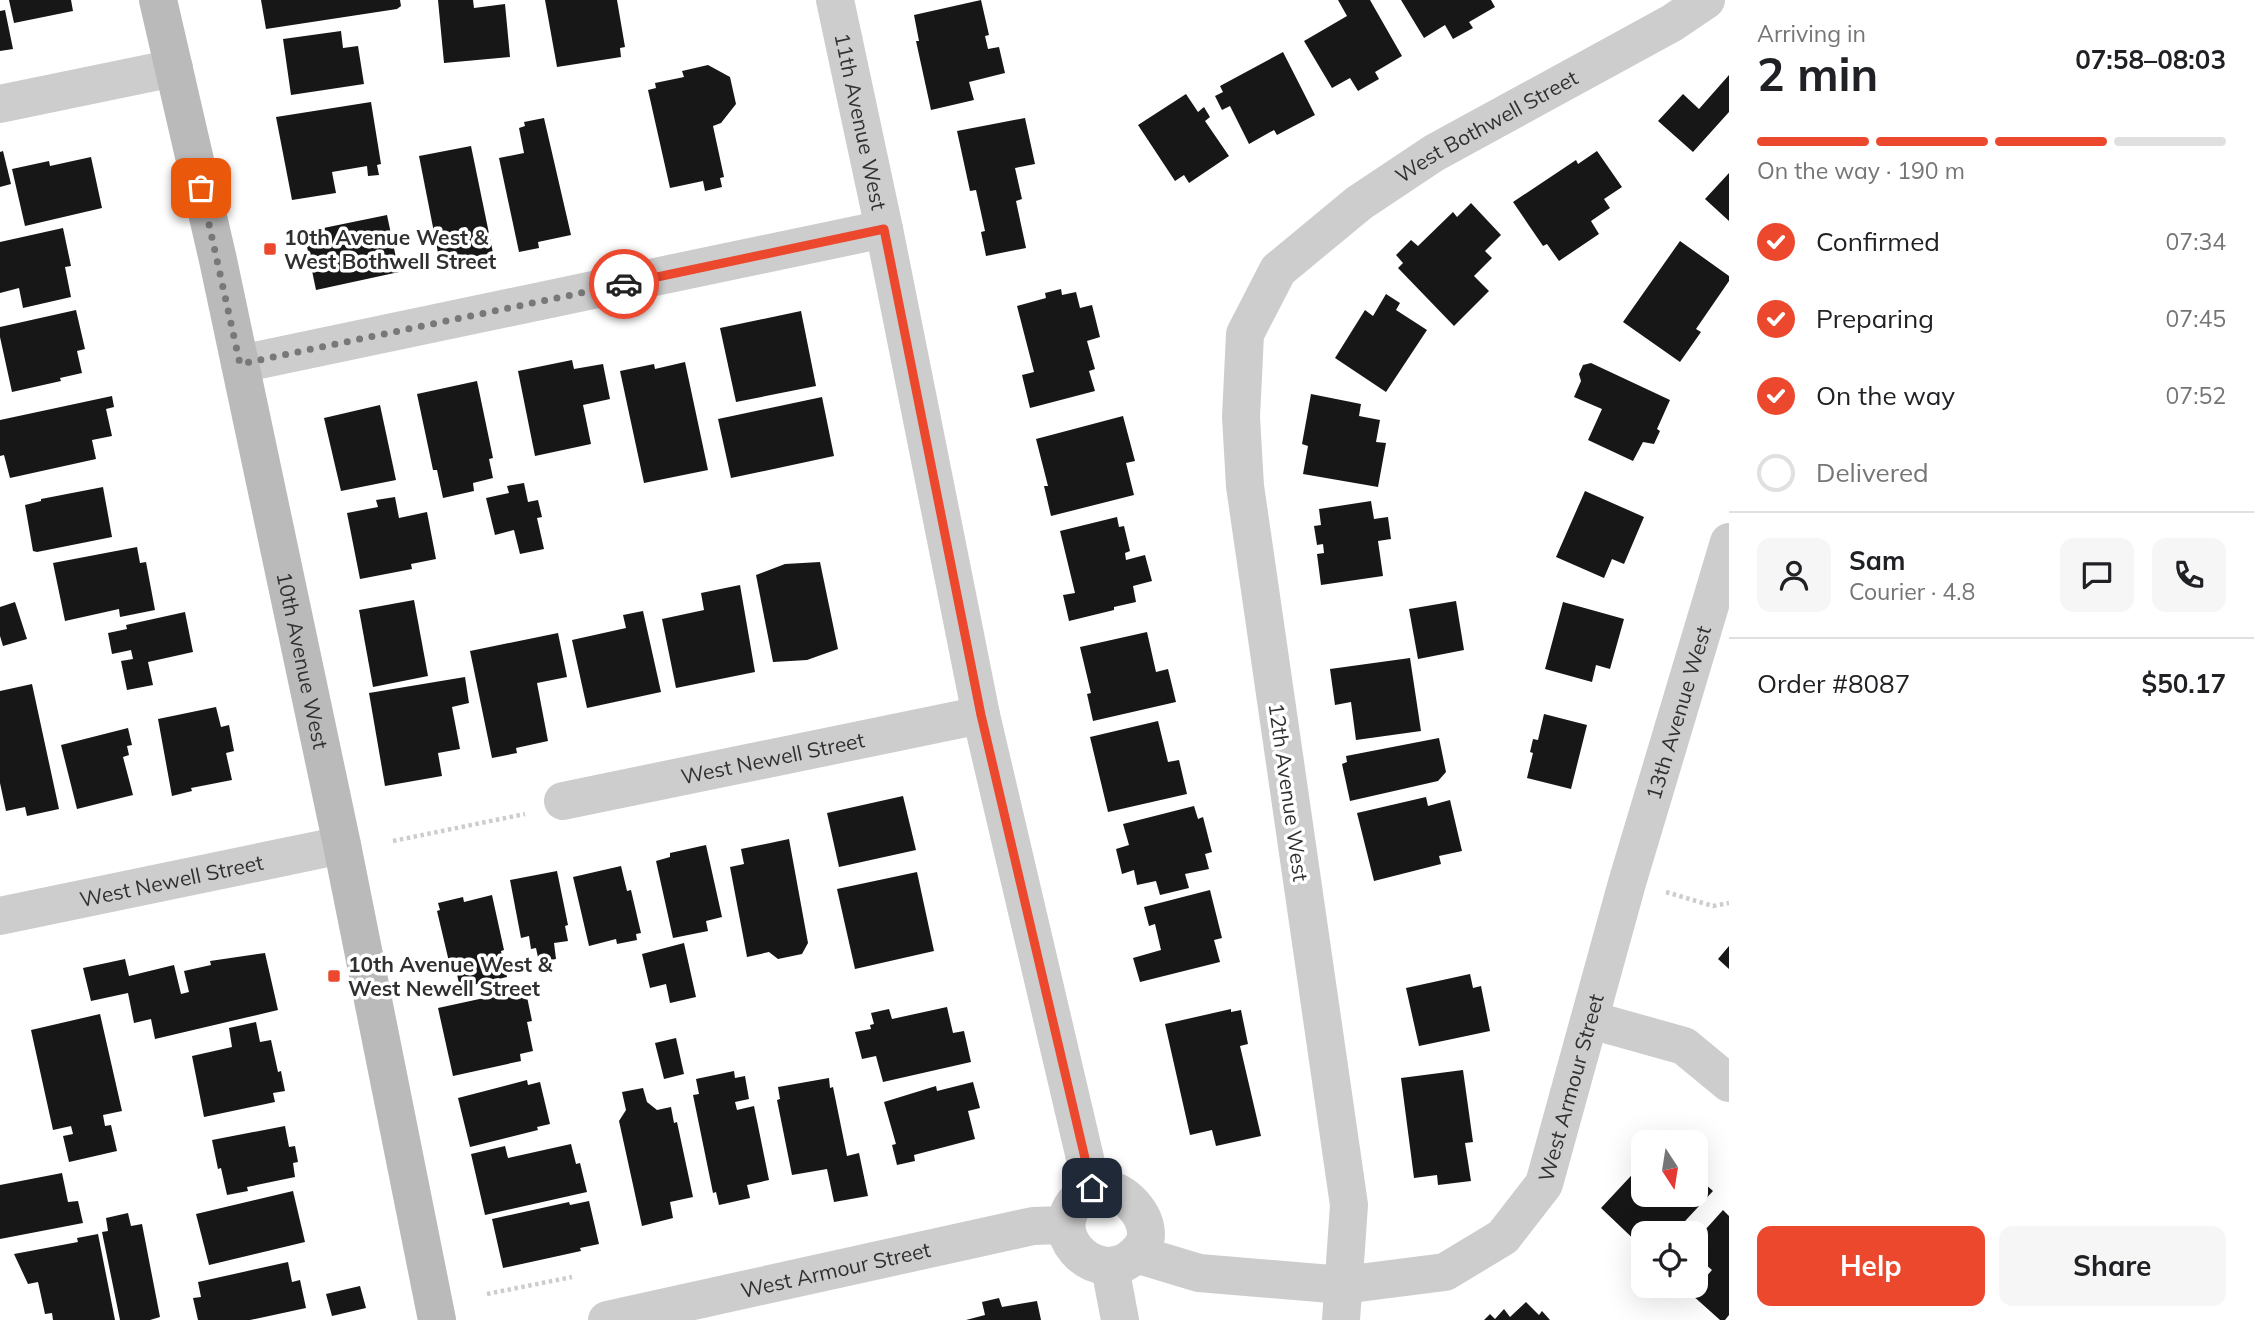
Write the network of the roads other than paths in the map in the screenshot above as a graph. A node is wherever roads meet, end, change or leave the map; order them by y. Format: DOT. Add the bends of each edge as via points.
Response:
graph roads {
  1 [pos="158,0"];
  2 [pos="835,0"];
  3 [pos="1706,0"];
  4 [pos="174,68"];
  5 [pos="0,104"];
  6 [pos="884,229"];
  7 [pos="1278,270"];
  8 [pos="240,364"];
  9 [pos="1729,542"];
  10 [pos="981,715"];
  11 [pos="563,801"];
  12 [pos="342,845"];
  13 [pos="1627,883"];
  14 [pos="0,916"];
  15 [pos="1591,1020"];
  16 [pos="1729,1083"];
  17 [pos="1092,1188"];
  18 [pos="1065,1225"];
  19 [pos="1123,1260"];
  20 [pos="1342,1303"];
  21 [pos="437,1320"];
  22 [pos="607,1320"];
  23 [pos="1121,1320"];
  1 -- 4 [label="street, 10th Avenue West"];
  2 -- 6 [label="street, 11th Avenue West"];
  3 -- 7 [label="street, West Bothwell Street" via="1434,153 1359,203"];
  4 -- 5 [label="street"];
  4 -- 8 [label="street, 10th Avenue West"];
  6 -- 8 [label="street"];
  6 -- 10 [label="street, 11th Avenue West"];
  7 -- 20 [label="street, 12th Avenue West" via="1245,334 1241,417 1245,486 1349,1205"];
  8 -- 12 [label="street, 10th Avenue West"];
  9 -- 13 [label="street, 13th Avenue West"];
  10 -- 11 [label="street, West Newell Street"];
  10 -- 17 [label="street, 11th Avenue West"];
  12 -- 14 [label="street, West Newell Street"];
  12 -- 21 [label="street, 10th Avenue West"];
  13 -- 15 [label="street, West Armour Street"];
  15 -- 16 [label="street" via="1684,1046"];
  15 -- 20 [label="street, West Armour Street" via="1544,1184 1503,1237 1445,1272"];
  17 -- 18 [label="street" via="1071,1205"];
  17 -- 19 [label="street" via="1119,1193 1141,1215 1145,1240"];
  18 -- 19 [label="street" via="1069,1239 1089,1261"];
  18 -- 22 [label="street, West Armour Street" via="1033,1226"];
  19 -- 20 [label="street, West Armour Street"];
  19 -- 23 [label="street"];
}
